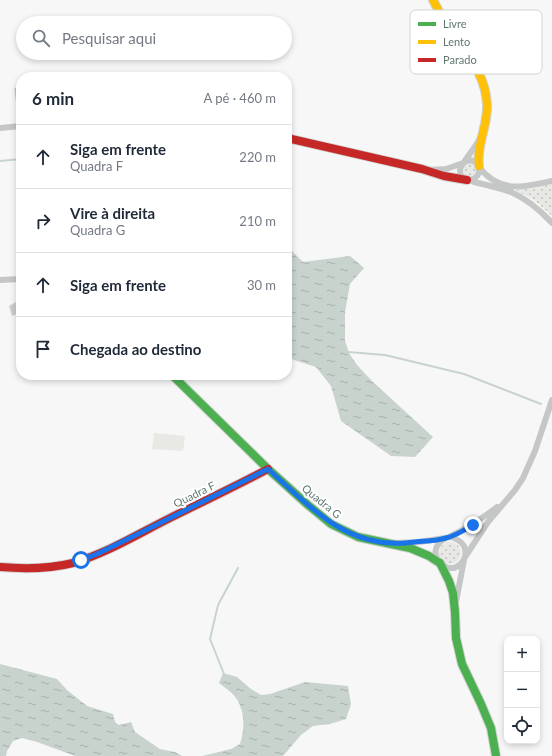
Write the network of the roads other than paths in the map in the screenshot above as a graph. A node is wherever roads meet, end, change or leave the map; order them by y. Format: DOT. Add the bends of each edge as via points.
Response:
graph roads {
  1 [pos="434,0"];
  2 [pos="439,10"];
  3 [pos="481,74"];
  4 [pos="16,126"];
  5 [pos="0,128"];
  6 [pos="482,136"];
  7 [pos="292,139"];
  8 [pos="464,162"];
  9 [pos="479,166"];
  10 [pos="422,169"];
  11 [pos="468,180"];
  12 [pos="552,181"];
  13 [pos="552,223"];
  14 [pos="16,279"];
  15 [pos="0,280"];
  16 [pos="177,380"];
  17 [pos="552,400"];
  18 [pos="268,469"];
  19 [pos="506,499"];
  20 [pos="446,538"];
  21 [pos="392,544"];
  22 [pos="465,557"];
  23 [pos="439,562"];
  24 [pos="0,567"];
  25 [pos="455,612"];
  26 [pos="496,756"];
  1 -- 2 [label="street"];
  3 -- 6 [label="street" via="487,106"];
  4 -- 5 [label="street"];
  6 -- 8 [label="street"];
  6 -- 9 [label="street" via="478,152"];
  7 -- 10 [label="street"];
  8 -- 9 [label="street" via="471,160"];
  8 -- 10 [label="street" via="442,170"];
  8 -- 11 [label="street" via="460,168 461,174"];
  9 -- 11 [label="street" via="478,176"];
  9 -- 12 [label="street" via="496,183 530,186"];
  10 -- 11 [label="street"];
  11 -- 13 [label="street" via="520,196"];
  14 -- 15 [label="street"];
  16 -- 18 [label="street"];
  17 -- 19 [label="street" via="530,465"];
  18 -- 21 [label="street, Quadra G" via="331,524 358,537"];
  18 -- 24 [label="street, Quadra F" via="81,560 47,567"];
  19 -- 20 [label="street" via="473,525"];
  19 -- 22 [label="street"];
  20 -- 21 [label="street, Quadra G"];
  20 -- 22 [label="street" via="456,538 463,544"];
  20 -- 23 [label="street" via="439,543 436,550"];
  21 -- 23 [label="street, Quadra G" via="410,548"];
  22 -- 23 [label="street" via="460,565 451,568"];
  22 -- 25 [label="street"];
  23 -- 25 [label="street" via="451,586"];
  25 -- 26 [label="street" via="456,638 462,664 491,728"];
}
